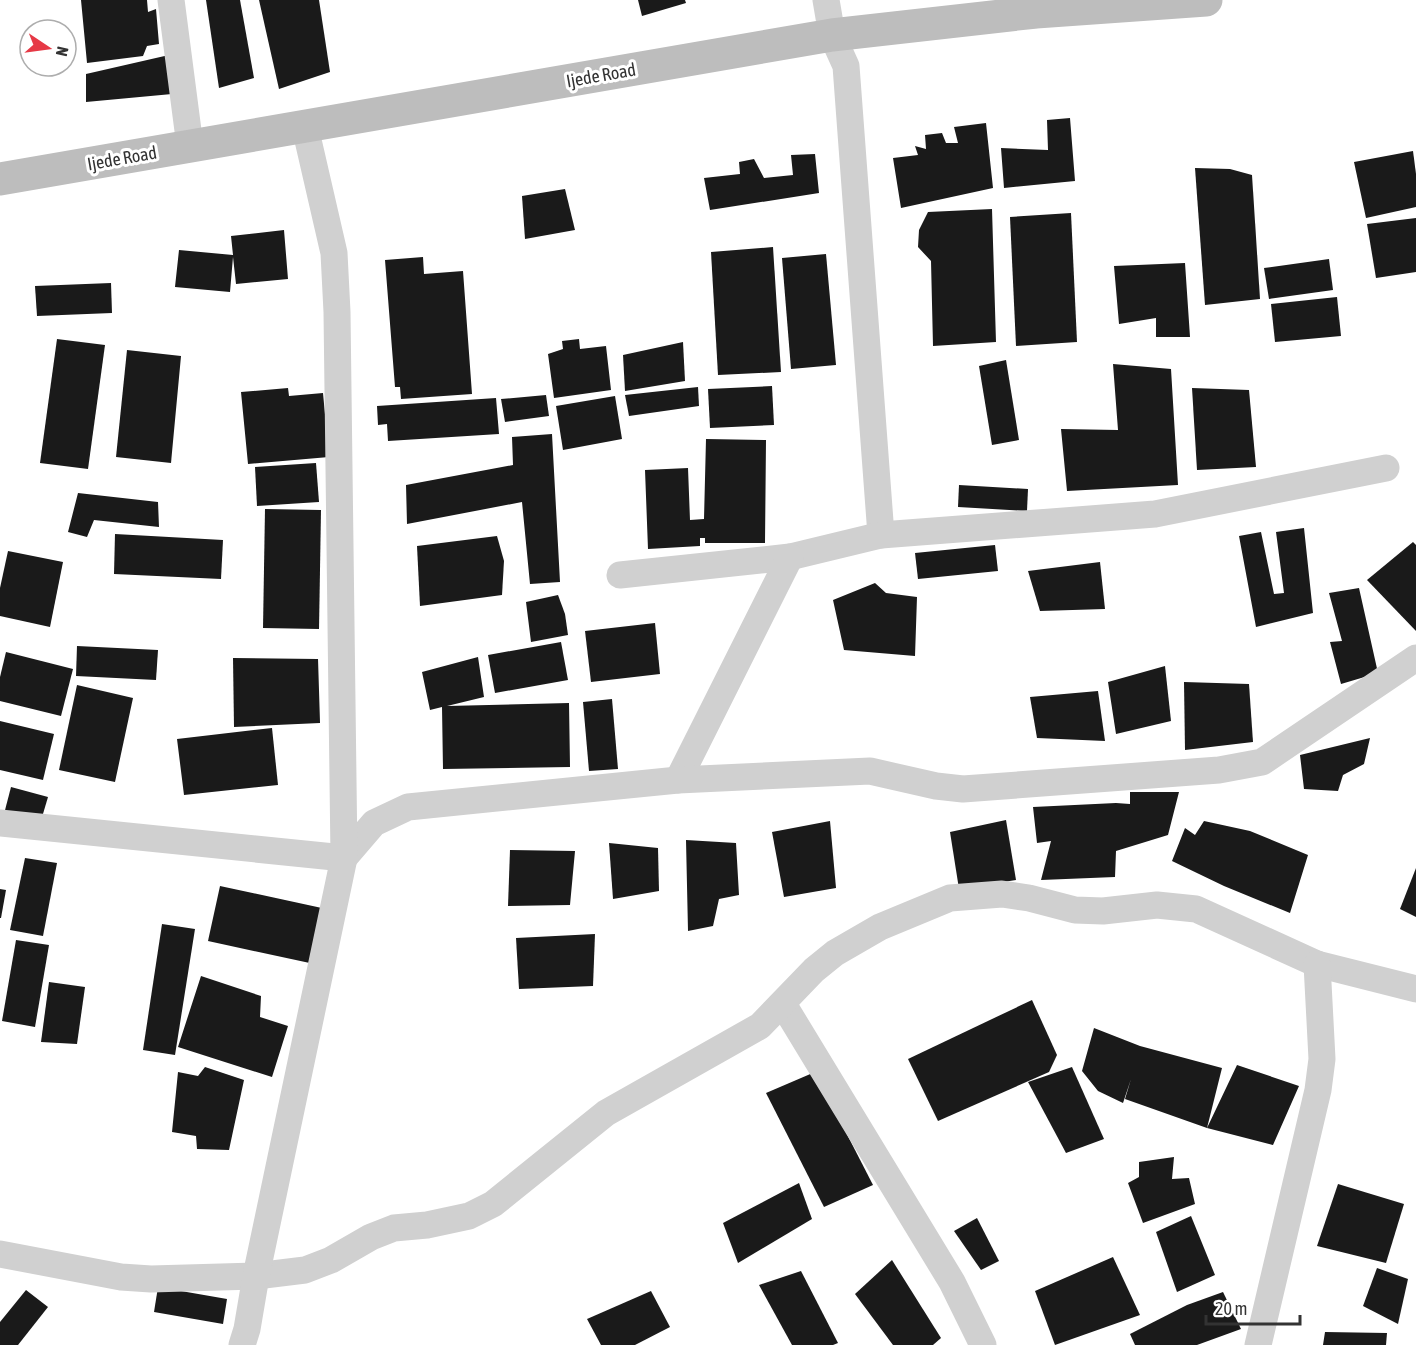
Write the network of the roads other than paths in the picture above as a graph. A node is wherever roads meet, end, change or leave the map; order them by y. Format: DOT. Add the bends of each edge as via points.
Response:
graph roads {
  1 [pos="171,0"];
  2 [pos="826,0"];
  3 [pos="1206,0"];
  4 [pos="832,34"];
  5 [pos="305,126"];
  6 [pos="190,146"];
  7 [pos="0,179"];
  8 [pos="1386,468"];
  9 [pos="881,535"];
  10 [pos="790,557"];
  11 [pos="620,575"];
  12 [pos="1416,658"];
  13 [pos="678,780"];
  14 [pos="0,823"];
  15 [pos="344,858"];
  16 [pos="1317,964"];
  17 [pos="1416,989"];
  18 [pos="783,1004"];
  19 [pos="0,1254"];
  20 [pos="256,1276"];
  21 [pos="242,1345"];
  22 [pos="983,1345"];
  23 [pos="1258,1345"];
  1 -- 6 [label="street"];
  2 -- 4 [label="street"];
  3 -- 4 [label="main road, Ijede Road" via="1036,12"];
  4 -- 5 [label="main road, Ijede Road"];
  4 -- 9 [label="street" via="846,66"];
  5 -- 6 [label="main road, Ijede Road"];
  5 -- 15 [label="street" via="334,253"];
  6 -- 7 [label="main road, Ijede Road"];
  8 -- 9 [label="street" via="1155,514"];
  9 -- 10 [label="street"];
  10 -- 11 [label="street"];
  10 -- 13 [label="street"];
  12 -- 13 [label="street" via="1262,762 1219,770 963,789 870,771"];
  13 -- 15 [label="street" via="408,807 374,823"];
  14 -- 15 [label="street"];
  15 -- 20 [label="street"];
  16 -- 17 [label="street"];
  16 -- 18 [label="street" via="1196,909 1157,905 1075,910 1029,898 979,894 950,898 880,927 835,953"];
  16 -- 23 [label="street" via="1322,1059 1318,1090"];
  18 -- 20 [label="street" via="760,1026 606,1113 493,1204 469,1216 394,1228 305,1270"];
  18 -- 22 [label="street" via="952,1282"];
  19 -- 20 [label="street" via="121,1277"];
  20 -- 21 [label="street"];
}
